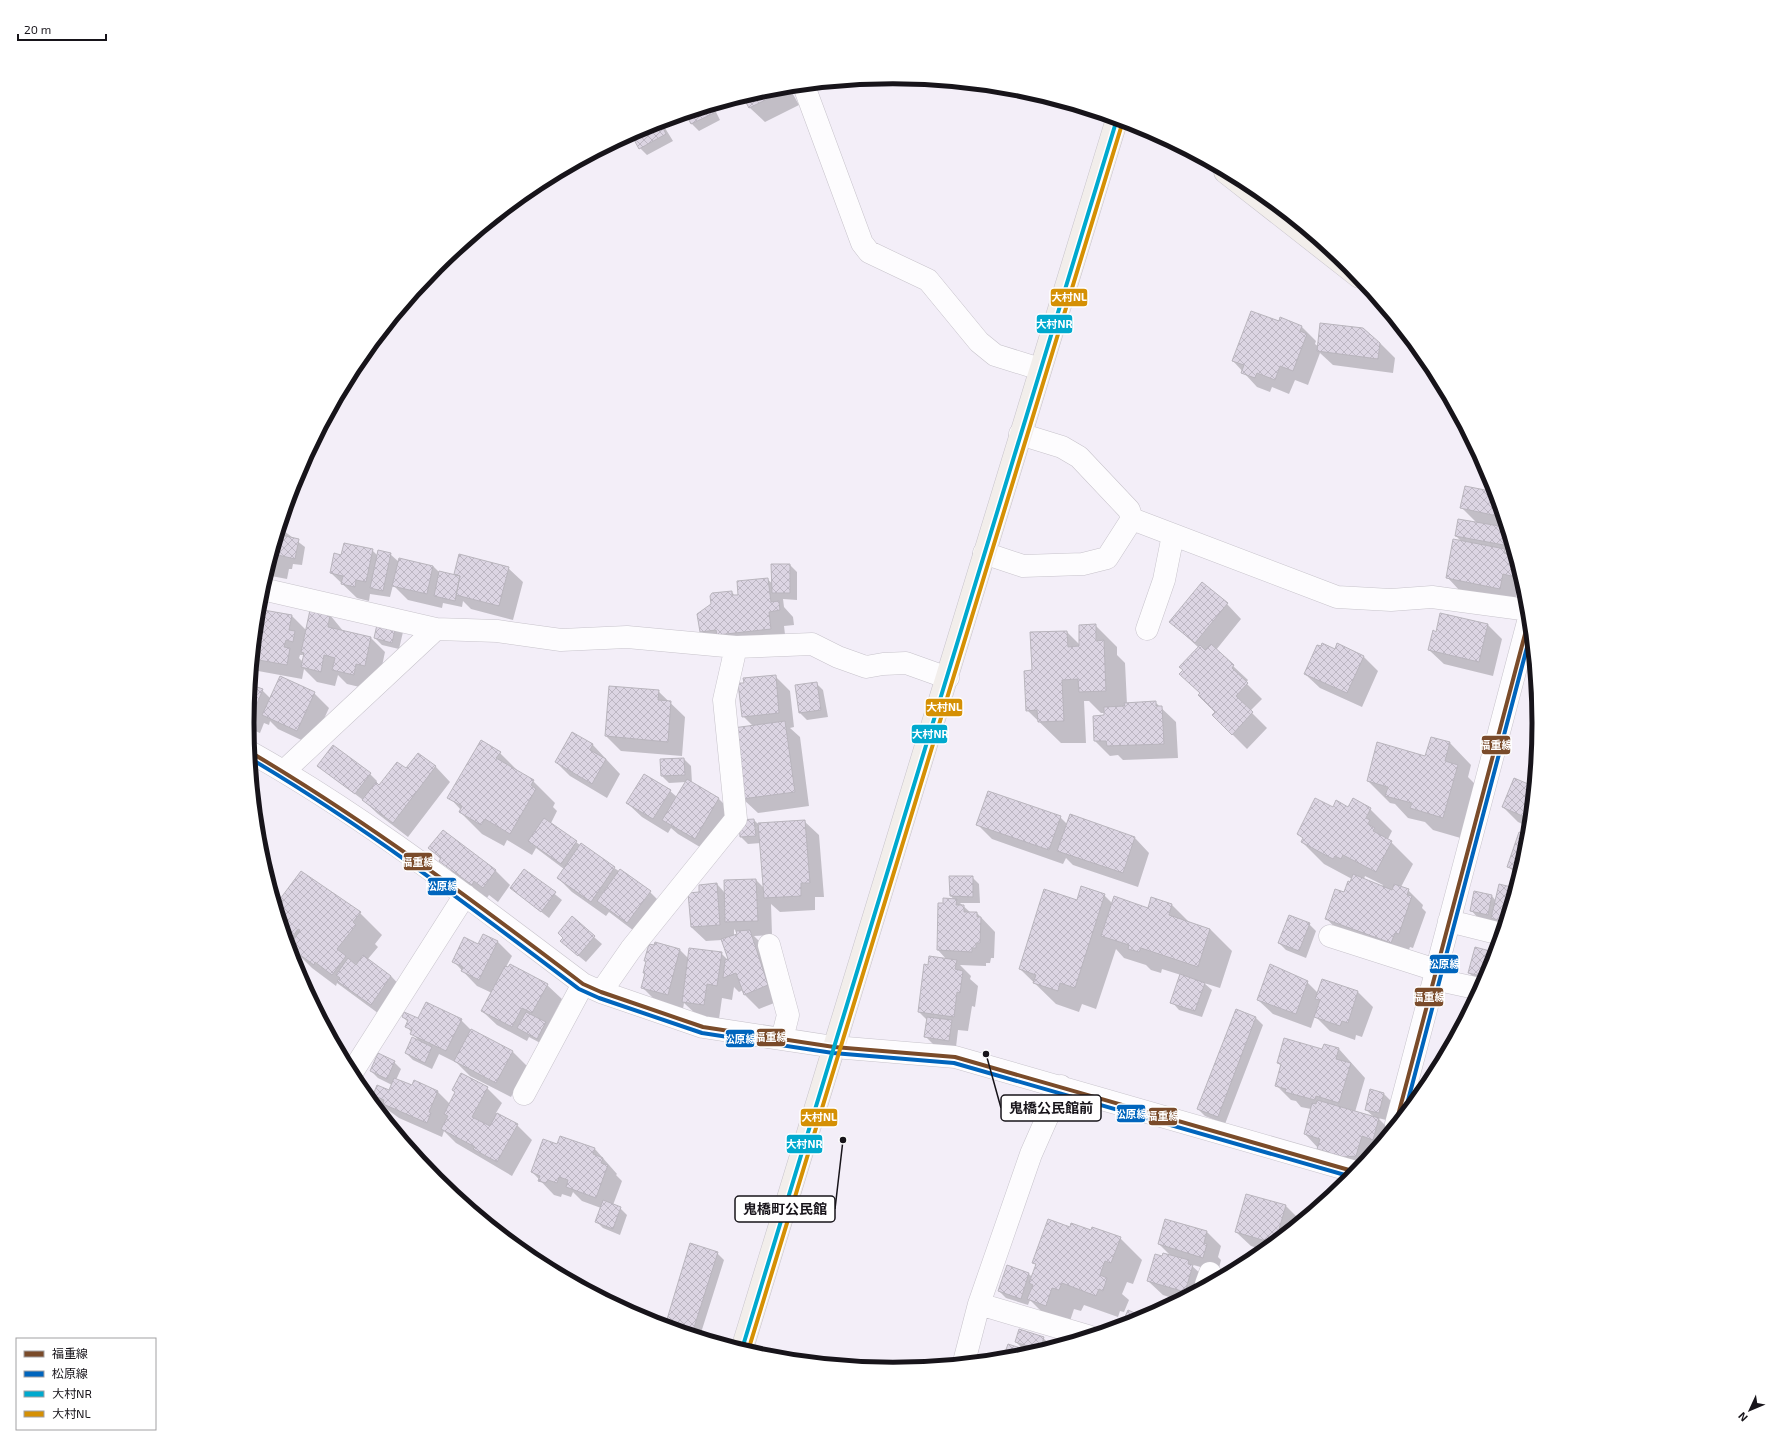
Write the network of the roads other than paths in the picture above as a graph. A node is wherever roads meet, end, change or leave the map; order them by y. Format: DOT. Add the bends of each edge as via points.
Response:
graph roads {
  1 [pos="805,90"];
  2 [pos="1115,124"];
  3 [pos="1273,210"];
  4 [pos="1293,225"];
  5 [pos="1040,369"];
  6 [pos="1020,434"];
  7 [pos="1132,519"];
  8 [pos="1173,535"];
  9 [pos="984,553"];
  10 [pos="268,590"];
  11 [pos="1523,619"];
  12 [pos="436,629"];
  13 [pos="1147,629"];
  14 [pos="1525,630"];
  15 [pos="736,647"];
  16 [pos="948,678"];
  17 [pos="255,755"];
  18 [pos="284,771"];
  19 [pos="465,896"];
  20 [pos="1449,921"];
  21 [pos="1496,933"];
  22 [pos="1330,936"];
  23 [pos="769,945"];
  24 [pos="1435,974"];
  25 [pos="592,988"];
  26 [pos="1474,988"];
  27 [pos="782,1039"];
  28 [pos="834,1047"];
  29 [pos="356,1068"];
  30 [pos="1061,1086"];
  31 [pos="524,1094"];
  32 [pos="1409,1099"];
  33 [pos="1349,1170"];
  34 [pos="979,1304"];
  35 [pos="1080,1334"];
  36 [pos="744,1344"];
  37 [pos="965,1358"];
  1 -- 5 [label="street" via="862,243 869,252 928,280 979,342 995,354"];
  2 -- 5 [label="main road"];
  3 -- 4 [label="main road"];
  5 -- 6 [label="main road"];
  6 -- 7 [label="street" via="1062,447 1079,457 1129,510"];
  6 -- 9 [label="main road"];
  7 -- 8 [label="street"];
  7 -- 9 [label="street" via="1107,558 1083,564 1023,566"];
  8 -- 11 [label="street" via="1337,597 1391,600 1432,597"];
  8 -- 13 [label="street" via="1164,580"];
  9 -- 16 [label="main road"];
  10 -- 12 [label="street"];
  12 -- 15 [label="street" via="497,631 561,640 628,637"];
  12 -- 18 [label="street"];
  14 -- 20 [label="street"];
  15 -- 16 [label="street" via="812,644 866,667 906,663"];
  15 -- 25 [label="street" via="724,700 736,819 631,949"];
  16 -- 28 [label="main road"];
  17 -- 18 [label="street"];
  18 -- 19 [label="street" via="340,806"];
  19 -- 25 [label="street"];
  19 -- 29 [label="street"];
  20 -- 21 [label="street"];
  20 -- 24 [label="street"];
  22 -- 24 [label="street"];
  23 -- 27 [label="street" via="788,1015"];
  24 -- 26 [label="street"];
  24 -- 32 [label="street"];
  25 -- 27 [label="street" via="703,1027"];
  25 -- 31 [label="street"];
  27 -- 28 [label="street"];
  28 -- 30 [label="street" via="955,1056"];
  28 -- 36 [label="main road"];
  30 -- 33 [label="street"];
  30 -- 34 [label="street" via="1031,1154"];
  34 -- 35 [label="street"];
  34 -- 37 [label="street"];
}
